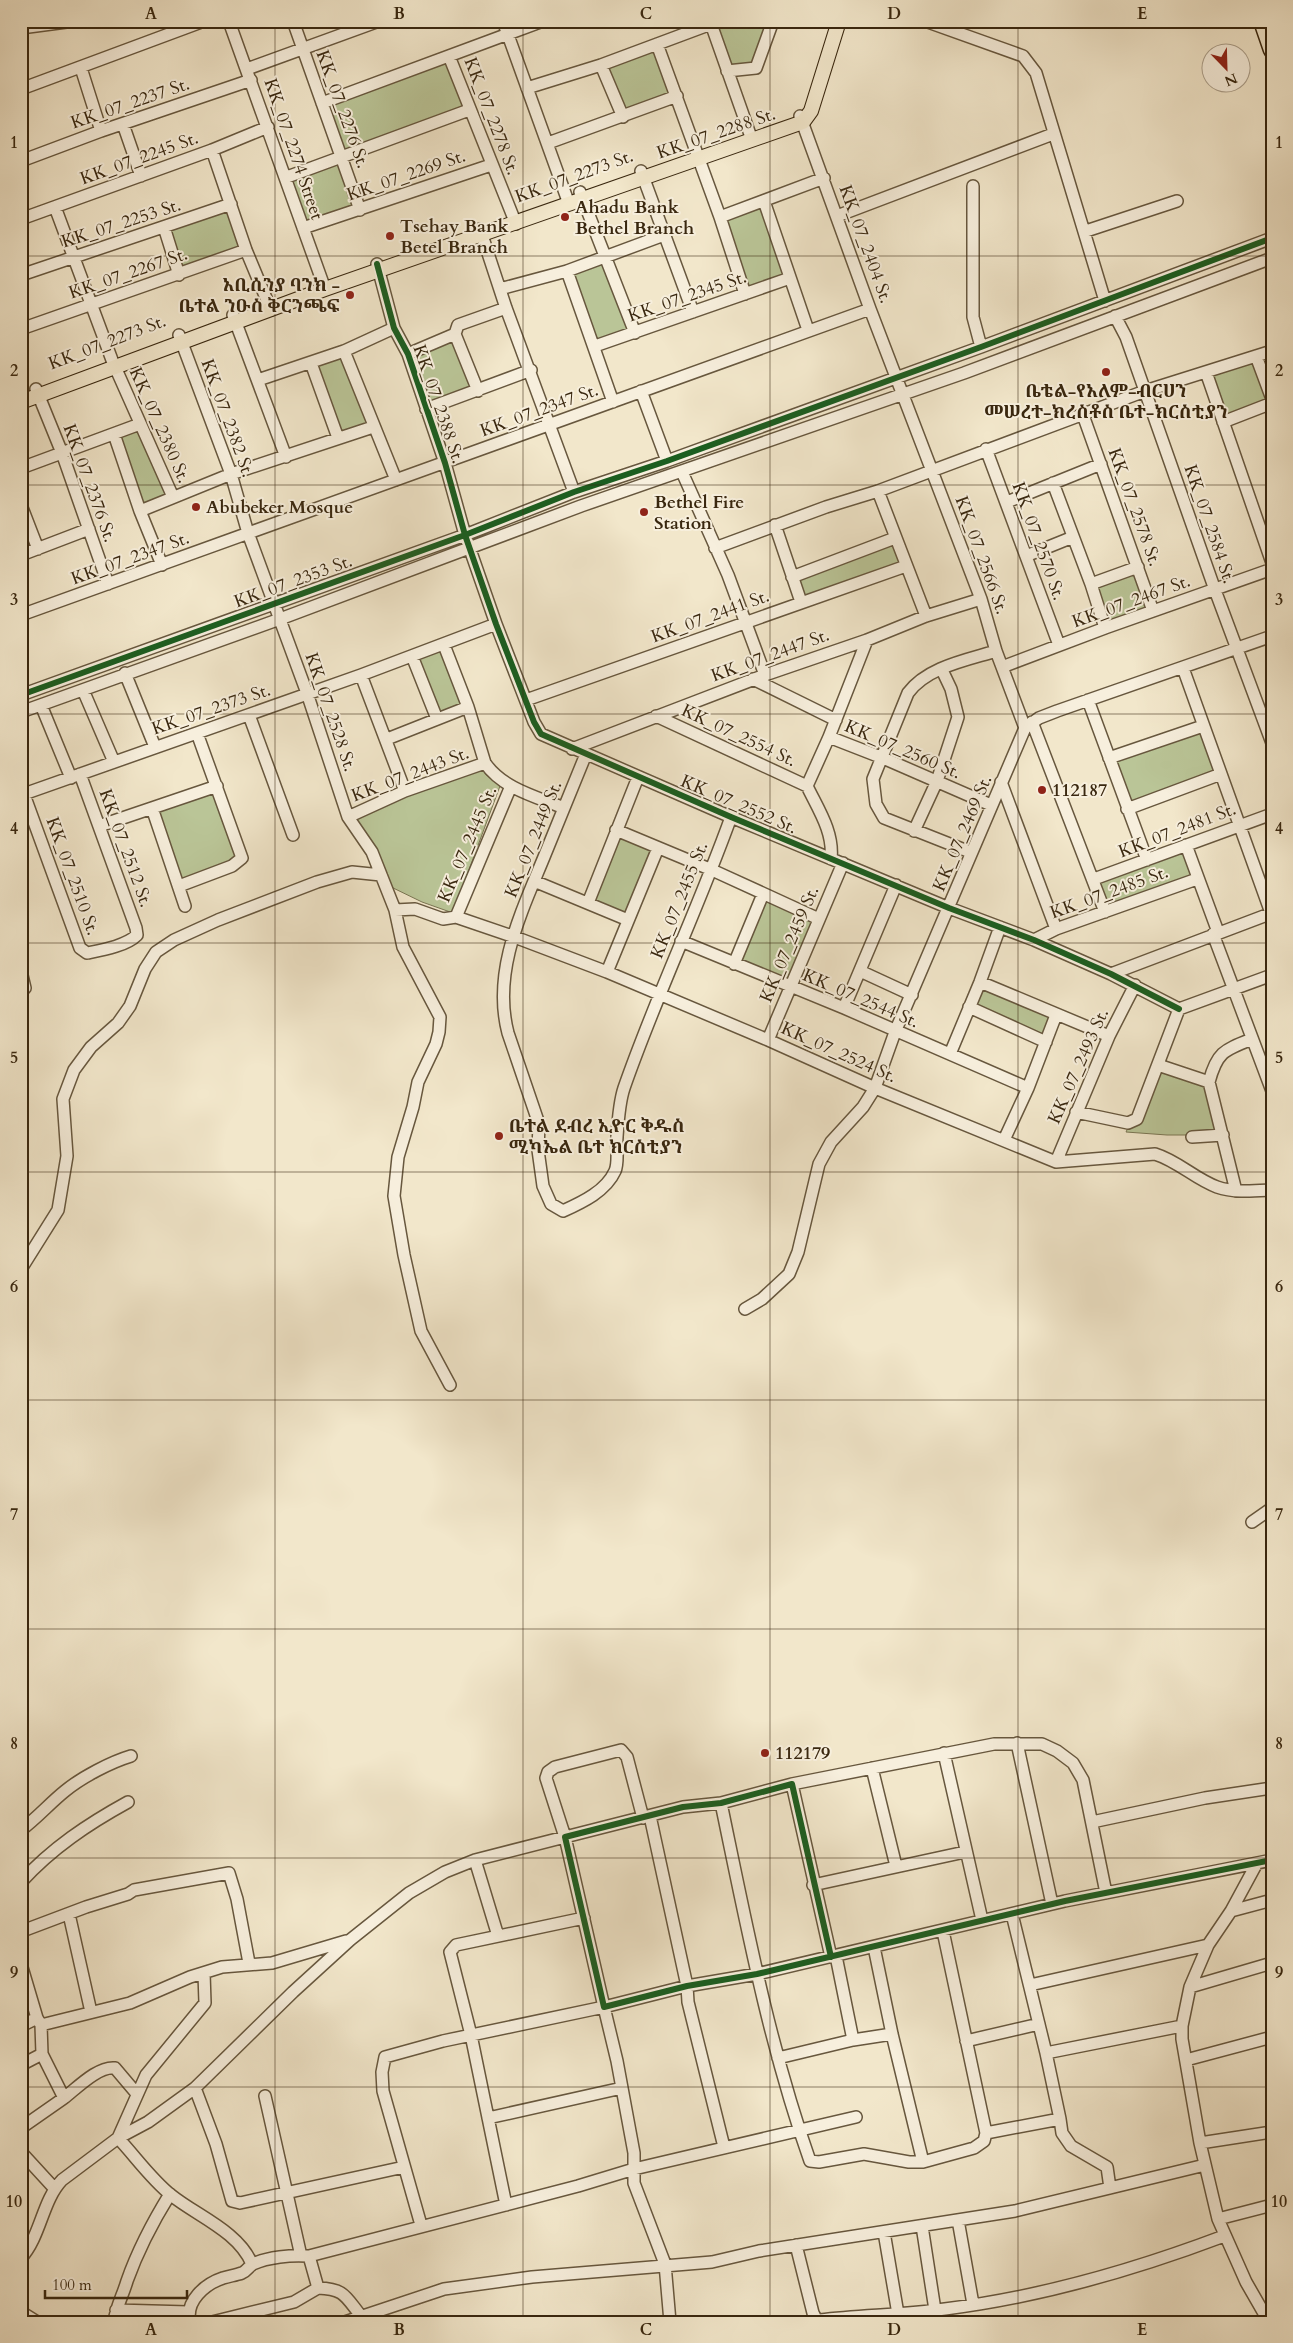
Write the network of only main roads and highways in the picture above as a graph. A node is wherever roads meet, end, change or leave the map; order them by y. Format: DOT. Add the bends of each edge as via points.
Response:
graph roads {
  1 [pos="832,21"];
  2 [pos="839,21"];
  3 [pos="1262,21"];
  4 [pos="1272,50"];
  5 [pos="802,119"];
  6 [pos="37,392"];
  7 [pos="21,394"];
  8 [pos="21,402"];
  1 -- 5 [label="main road, KK_07_2288 St."];
  2 -- 5 [label="main road, KK_07_2288 St." via="811,111"];
  3 -- 4 [label="highway"];
  5 -- 6 [label="main road, KK_07_2273 St." via="324,286"];
  6 -- 7 [label="main road, KK_07_2273 St."];
  6 -- 8 [label="main road, KK_07_2273 St."];
}
